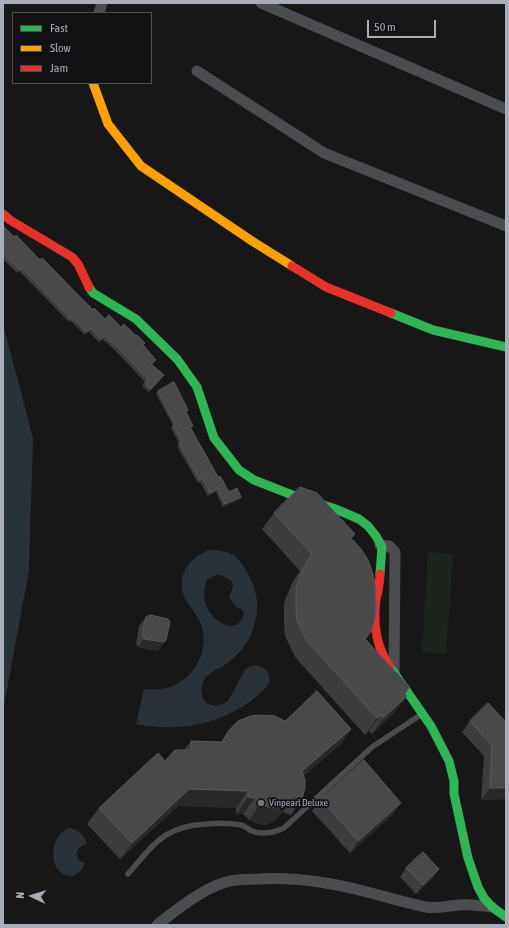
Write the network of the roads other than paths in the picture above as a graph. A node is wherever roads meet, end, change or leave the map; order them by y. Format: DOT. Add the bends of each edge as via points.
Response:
graph roads {
  1 [pos="261,3"];
  2 [pos="197,71"];
  3 [pos="93,84"];
  4 [pos="506,109"];
  5 [pos="5,217"];
  6 [pos="506,226"];
  7 [pos="506,347"];
  8 [pos="380,545"];
  9 [pos="394,674"];
  10 [pos="422,714"];
  11 [pos="128,874"];
  12 [pos="492,908"];
  13 [pos="506,917"];
  14 [pos="157,925"];
  1 -- 4 [label="street"];
  2 -- 6 [label="street" via="324,153"];
  3 -- 7 [label="street" via="108,124 142,166 252,241 326,287 433,330"];
  5 -- 8 [label="street" via="72,257 93,293 136,319 177,359 197,387 214,438 239,470 254,480 359,519 368,526"];
  8 -- 9 [label="street" via="382,564 376,601 375,631 382,656"];
  8 -- 9 [label="street" via="389,546 395,552"];
  9 -- 10 [label="street"];
  10 -- 11 [label="lane" via="372,747 284,828 264,833 253,832 242,825 193,824 177,828 155,843"];
  10 -- 12 [label="street" via="449,761 468,858 478,887"];
  12 -- 13 [label="street"];
  12 -- 14 [label="street" via="458,905 428,908 318,882 273,878 243,879 212,888 183,905"];
}
